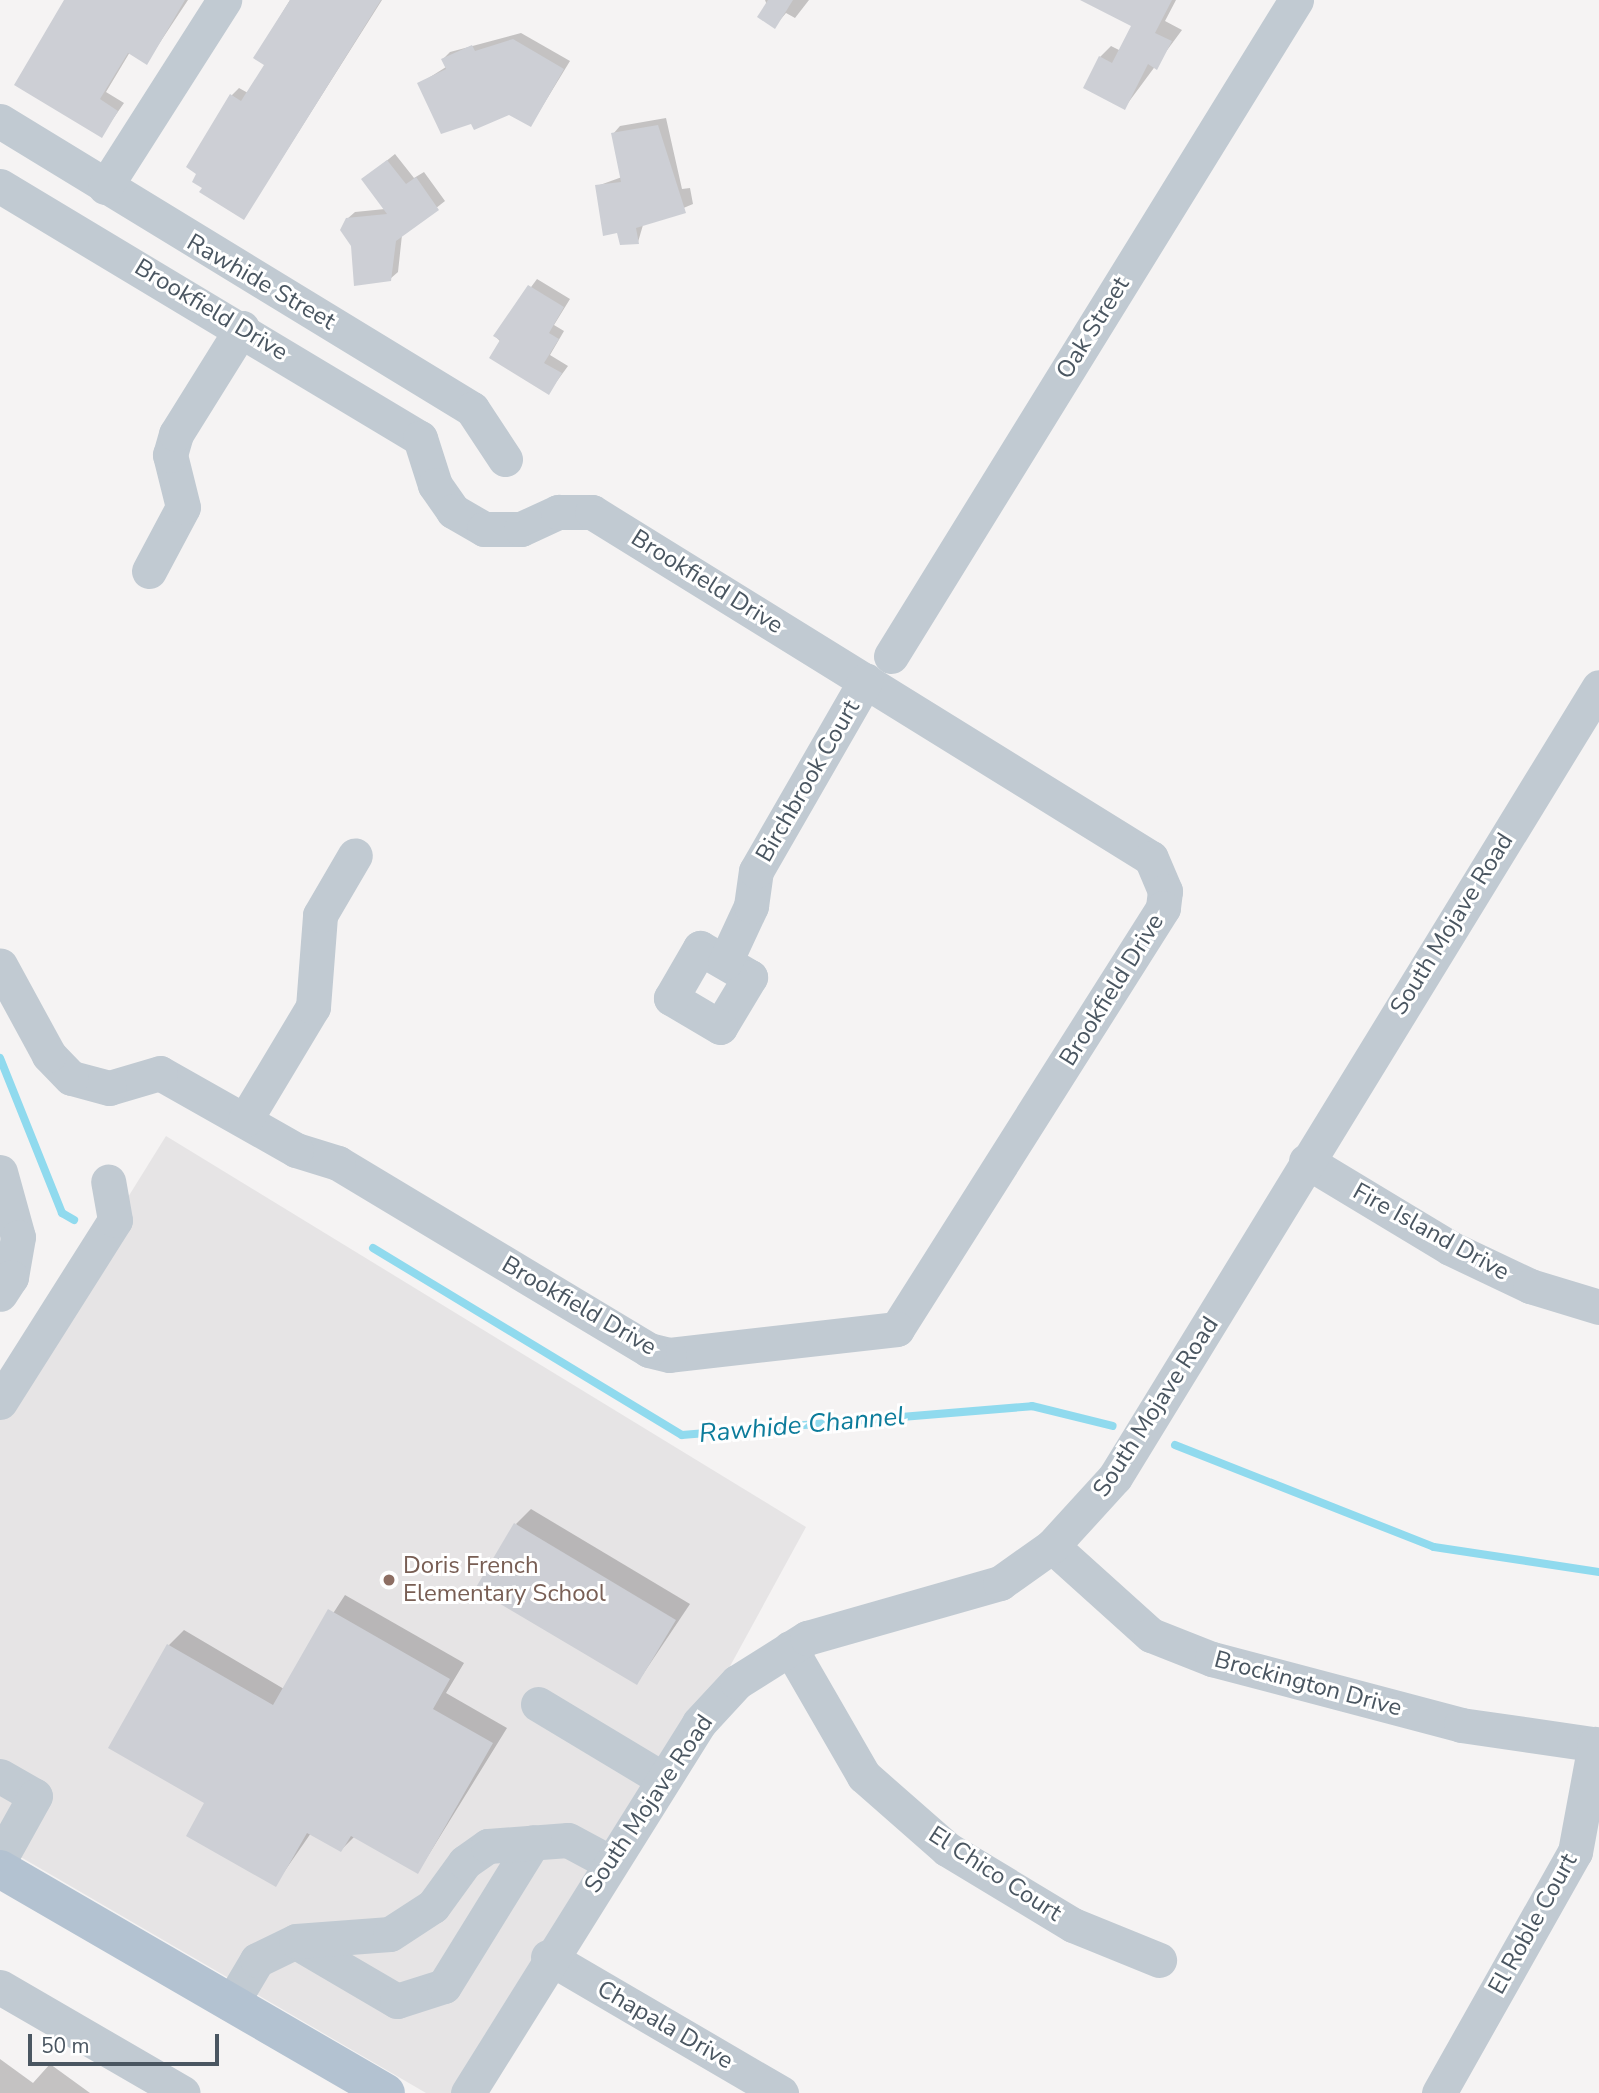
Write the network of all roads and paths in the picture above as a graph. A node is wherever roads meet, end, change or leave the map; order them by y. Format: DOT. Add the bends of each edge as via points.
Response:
graph roads {
  1 [pos="224,0"];
  2 [pos="1296,0"];
  3 [pos="0,121"];
  4 [pos="0,187"];
  5 [pos="105,187"];
  6 [pos="242,328"];
  7 [pos="505,459"];
  8 [pos="149,572"];
  9 [pos="891,656"];
  10 [pos="866,680"];
  11 [pos="1599,687"];
  12 [pos="355,855"];
  13 [pos="725,962"];
  14 [pos="0,965"];
  15 [pos="245,1120"];
  16 [pos="1306,1161"];
  17 [pos="0,1171"];
  18 [pos="108,1182"];
  19 [pos="0,1294"];
  20 [pos="1599,1307"];
  21 [pos="0,1402"];
  22 [pos="1052,1546"];
  23 [pos="790,1648"];
  24 [pos="538,1704"];
  25 [pos="1597,1745"];
  26 [pos="0,1776"];
  27 [pos="663,1779"];
  28 [pos="533,1842"];
  29 [pos="0,1860"];
  30 [pos="610,1862"];
  31 [pos="0,1869"];
  32 [pos="296,1941"];
  33 [pos="548,1957"];
  34 [pos="1159,1960"];
  35 [pos="0,1987"];
  36 [pos="231,2004"];
  37 [pos="183,2093"];
  38 [pos="386,2093"];
  39 [pos="468,2093"];
  40 [pos="781,2093"];
  41 [pos="1439,2093"];
  1 -- 5 [label="street"];
  2 -- 9 [label="street, Oak Street"];
  3 -- 5 [label="street, Rawhide Street"];
  4 -- 6 [label="street, Brookfield Drive"];
  5 -- 7 [label="street, Rawhide Street" via="472,409"];
  6 -- 8 [label="street" via="176,433 170,455 183,507"];
  6 -- 10 [label="street, Brookfield Drive" via="420,438 435,485 453,511 484,528 521,530 558,512 592,512"];
  10 -- 13 [label="street, Birchbrook Court" via="756,871 751,906"];
  10 -- 15 [label="street, Brookfield Drive" via="1151,858 1166,891 1163,908 897,1329 669,1355 649,1350 338,1163 296,1150"];
  11 -- 16 [label="street, South Mojave Road"];
  12 -- 15 [label="street" via="320,915 313,1007"];
  14 -- 15 [label="street, Brookfield Drive" via="49,1055 71,1078 109,1088 160,1073"];
  16 -- 20 [label="street, Fire Island Drive" via="1450,1248 1530,1286"];
  16 -- 22 [label="street, South Mojave Road" via="1115,1477"];
  17 -- 19 [label="street" via="18,1237 11,1277"];
  18 -- 21 [label="street" via="114,1220"];
  22 -- 23 [label="street, South Mojave Road" via="1000,1583"];
  22 -- 25 [label="street, Brockington Drive" via="1151,1635 1212,1659 1461,1725"];
  23 -- 27 [label="street, South Mojave Road" via="737,1682 699,1723"];
  23 -- 34 [label="street, El Chico Court" via="864,1776 947,1849 1073,1924"];
  24 -- 27 [label="street"];
  25 -- 41 [label="street, El Roble Court" via="1575,1852"];
  26 -- 29 [label="street" via="34,1796"];
  27 -- 30 [label="street, South Mojave Road"];
  28 -- 30 [label="street" via="568,1840"];
  28 -- 32 [label="street" via="488,1846 465,1862 433,1906 390,1934"];
  28 -- 32 [label="street" via="444,1986 397,2001"];
  30 -- 33 [label="street, South Mojave Road"];
  31 -- 36 [label="main road"];
  32 -- 36 [label="street" via="257,1961"];
  33 -- 39 [label="street, South Mojave Road"];
  33 -- 40 [label="street, Chapala Drive"];
  35 -- 37 [label="street"];
  36 -- 38 [label="main road"];
}
